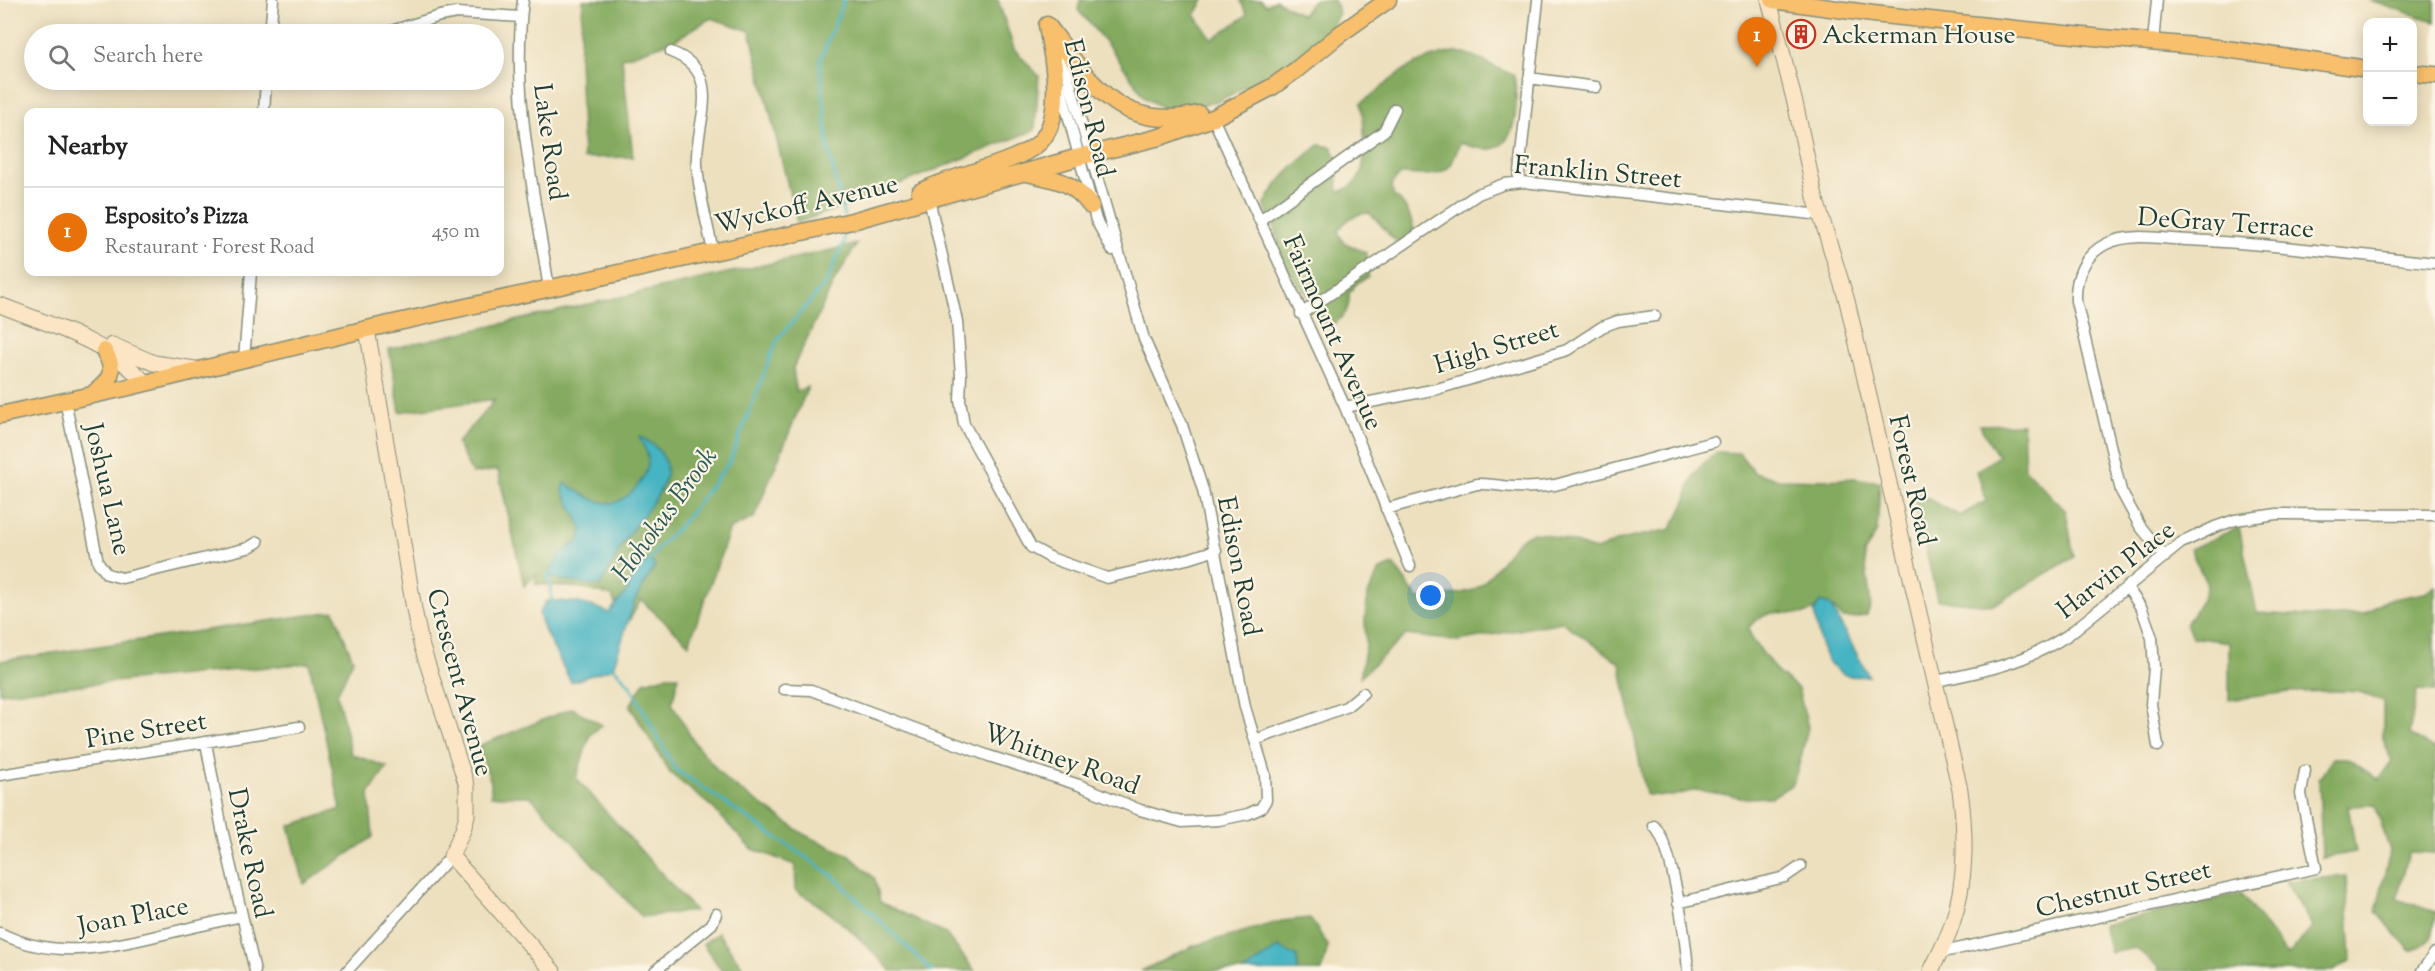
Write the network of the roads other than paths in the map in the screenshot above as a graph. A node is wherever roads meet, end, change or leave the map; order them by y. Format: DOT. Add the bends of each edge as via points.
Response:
graph roads {
  1 [pos="273,0"];
  2 [pos="523,0"];
  3 [pos="1389,0"];
  4 [pos="1538,0"];
  5 [pos="1771,0"];
  6 [pos="2157,0"];
  7 [pos="521,16"];
  8 [pos="271,24"];
  9 [pos="414,24"];
  10 [pos="1047,25"];
  11 [pos="2153,42"];
  12 [pos="671,52"];
  13 [pos="2363,68"];
  14 [pos="2417,73"];
  15 [pos="2435,75"];
  16 [pos="1529,78"];
  17 [pos="1596,87"];
  18 [pos="265,90"];
  19 [pos="1241,104"];
  20 [pos="264,108"];
  21 [pos="1395,110"];
  22 [pos="1213,118"];
  23 [pos="1084,156"];
  24 [pos="1023,173"];
  25 [pos="1518,182"];
  26 [pos="929,199"];
  27 [pos="1091,206"];
  28 [pos="889,210"];
  29 [pos="1821,215"];
  30 [pos="1260,220"];
  31 [pos="713,251"];
  32 [pos="2435,263"];
  33 [pos="1122,269"];
  34 [pos="251,276"];
  35 [pos="549,289"];
  36 [pos="0,305"];
  37 [pos="1301,314"];
  38 [pos="1655,316"];
  39 [pos="367,329"];
  40 [pos="99,347"];
  41 [pos="244,360"];
  42 [pos="200,370"];
  43 [pos="144,382"];
  44 [pos="92,394"];
  45 [pos="65,400"];
  46 [pos="1345,406"];
  47 [pos="0,415"];
  48 [pos="1713,442"];
  49 [pos="1386,509"];
  50 [pos="2435,515"];
  51 [pos="258,542"];
  52 [pos="1216,550"];
  53 [pos="2164,557"];
  54 [pos="1410,566"];
  55 [pos="2127,587"];
  56 [pos="1935,681"];
  57 [pos="784,689"];
  58 [pos="1363,693"];
  59 [pos="299,727"];
  60 [pos="1254,740"];
  61 [pos="206,743"];
  62 [pos="2158,746"];
  63 [pos="2305,771"];
  64 [pos="0,774"];
  65 [pos="1654,826"];
  66 [pos="451,856"];
  67 [pos="1801,866"];
  68 [pos="1678,903"];
  69 [pos="716,914"];
  70 [pos="241,916"];
  71 [pos="0,933"];
  72 [pos="1940,953"];
  73 [pos="2435,953"];
  74 [pos="255,971"];
  75 [pos="346,971"];
  76 [pos="553,971"];
  77 [pos="655,971"];
  78 [pos="1688,971"];
  79 [pos="1931,971"];
  80 [pos="2422,971"];
  1 -- 8 [label="street"];
  2 -- 7 [label="street, Lake Road"];
  3 -- 19 [label="main road, Wyckoff Avenue" via="1296,70"];
  4 -- 16 [label="street"];
  5 -- 11 [label="main road"];
  5 -- 29 [label="main road, Forest Road"];
  6 -- 11 [label="street"];
  7 -- 9 [label="street" via="457,13"];
  7 -- 35 [label="street, Lake Road" via="521,104"];
  10 -- 19 [label="main road" via="1092,83 1112,100 1137,113 1160,119 1178,118"];
  10 -- 23 [label="street, Edison Road"];
  10 -- 28 [label="main road" via="1056,92 1054,114 1041,141 1024,153 928,188"];
  11 -- 13 [label="main road"];
  12 -- 31 [label="street" via="694,68 704,87 705,108 696,156"];
  14 -- 15 [label="main road"];
  16 -- 17 [label="street"];
  16 -- 25 [label="street"];
  18 -- 20 [label="street"];
  19 -- 22 [label="main road, Wyckoff Avenue"];
  21 -- 30 [label="street" via="1384,131"];
  22 -- 23 [label="main road, Wyckoff Avenue" via="1160,137"];
  22 -- 30 [label="street, Fairmount Avenue"];
  23 -- 24 [label="main road, Wyckoff Avenue"];
  23 -- 27 [label="street, Edison Road"];
  23 -- 33 [label="street, Edison Road"];
  24 -- 26 [label="main road, Wyckoff Avenue"];
  24 -- 27 [label="main road" via="1061,181 1079,191"];
  25 -- 29 [label="street, Franklin Street"];
  25 -- 37 [label="street, Franklin Street" via="1478,194"];
  26 -- 28 [label="main road, Wyckoff Avenue"];
  26 -- 52 [label="street" via="957,321 964,424 1031,547 1107,578"];
  27 -- 33 [label="street, Edison Road"];
  28 -- 31 [label="main road, Wyckoff Avenue"];
  29 -- 56 [label="main road, Forest Road" via="1847,301"];
  30 -- 37 [label="street, Fairmount Avenue"];
  31 -- 35 [label="main road, Wyckoff Avenue"];
  32 -- 53 [label="street, DeGray Terrace" via="2235,243 2128,238 2106,244 2086,260 2077,278 2076,301 2116,473 2129,508"];
  33 -- 52 [label="street, Edison Road" via="1144,339 1190,448"];
  34 -- 41 [label="street"];
  35 -- 39 [label="main road, Wyckoff Avenue"];
  36 -- 40 [label="main road, Wyckoff Avenue"];
  37 -- 46 [label="street, Fairmount Avenue"];
  38 -- 46 [label="street, High Street" via="1618,321 1567,350 1437,389"];
  39 -- 41 [label="main road, Wyckoff Avenue"];
  39 -- 66 [label="main road, Crescent Avenue" via="421,644 466,786 464,830"];
  40 -- 42 [label="main road, Wyckoff Avenue" via="106,343 154,363"];
  40 -- 43 [label="main road, Wyckoff Avenue" via="119,358"];
  40 -- 44 [label="main road" via="110,360 110,378"];
  41 -- 42 [label="main road, Wyckoff Avenue"];
  42 -- 43 [label="main road, Wyckoff Avenue"];
  43 -- 44 [label="main road"];
  44 -- 45 [label="main road"];
  45 -- 47 [label="main road"];
  45 -- 51 [label="street, Joshua Lane" via="98,562 107,574 122,578 248,548"];
  46 -- 49 [label="street, Fairmount Avenue"];
  48 -- 49 [label="street" via="1548,486 1477,484"];
  49 -- 54 [label="street, Fairmount Avenue"];
  50 -- 53 [label="street, Harvin Place" via="2256,516 2196,535"];
  52 -- 60 [label="street, Edison Road"];
  53 -- 55 [label="street, Harvin Place"];
  55 -- 56 [label="street, Harvin Place" via="2068,635 2030,657 1988,671"];
  55 -- 62 [label="street" via="2142,609 2152,638 2151,704"];
  56 -- 72 [label="main road, Forest Road" via="1960,790 1965,838 1956,911"];
  57 -- 60 [label="street, Whitney Road" via="811,690 1182,822 1219,820 1261,808 1267,790"];
  58 -- 60 [label="street" via="1346,707"];
  59 -- 61 [label="street, Pine Street"];
  61 -- 64 [label="street, Pine Street"];
  61 -- 70 [label="street, Drake Road"];
  63 -- 72 [label="street, Chestnut Street" via="2301,794 2316,868"];
  65 -- 68 [label="street" via="1663,839"];
  66 -- 75 [label="street, Crescent Avenue"];
  66 -- 76 [label="main road"];
  67 -- 68 [label="street" via="1785,877"];
  68 -- 78 [label="street"];
  69 -- 77 [label="street" via="712,924"];
  70 -- 71 [label="street, Joan Place" via="86,950 45,948"];
  70 -- 74 [label="street, Drake Road"];
  72 -- 79 [label="main road, Forest Road"];
  73 -- 80 [label="street"];
}
